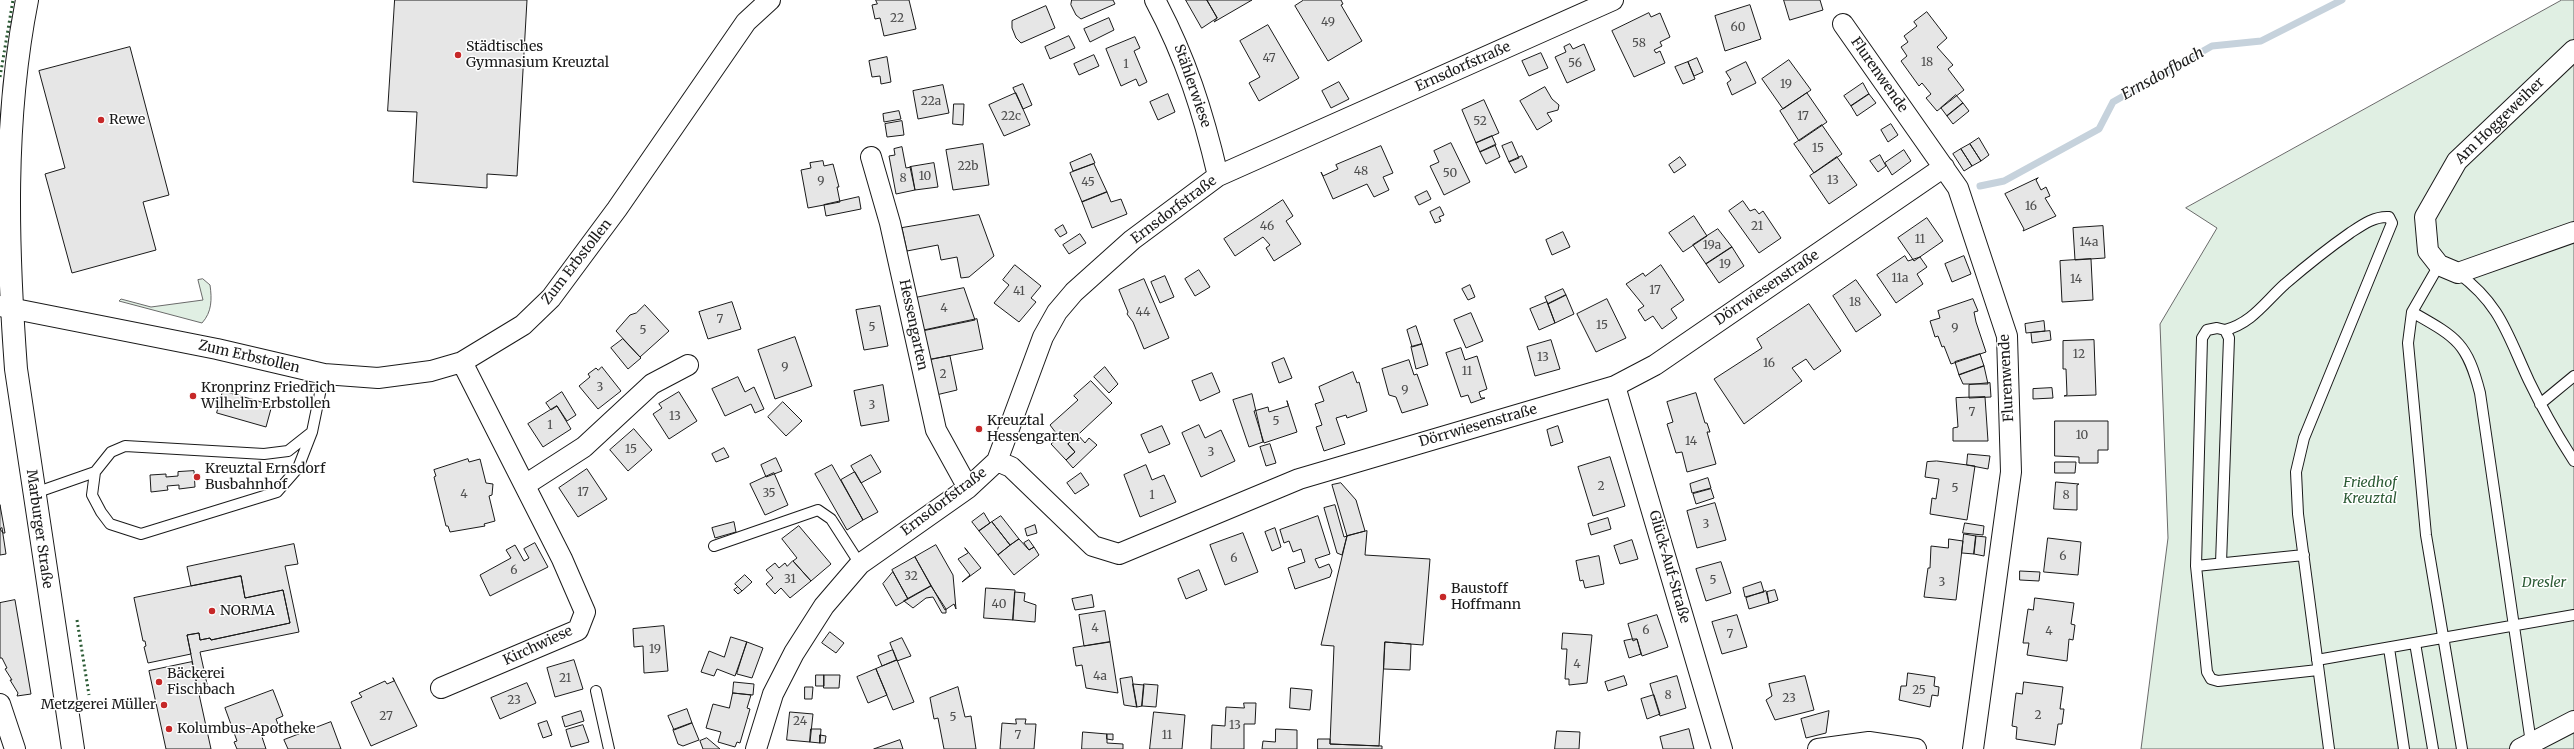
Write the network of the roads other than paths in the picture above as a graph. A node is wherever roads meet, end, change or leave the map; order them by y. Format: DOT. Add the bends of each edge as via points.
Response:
graph roads {
  1 [pos="27,0"];
  2 [pos="770,0"];
  3 [pos="1155,0"];
  4 [pos="1613,0"];
  5 [pos="1843,24"];
  6 [pos="2574,50"];
  7 [pos="872,156"];
  8 [pos="1944,167"];
  9 [pos="1218,176"];
  10 [pos="2574,232"];
  11 [pos="2439,265"];
  12 [pos="2458,273"];
  13 [pos="6,308"];
  14 [pos="2412,312"];
  15 [pos="2225,330"];
  16 [pos="462,362"];
  17 [pos="688,365"];
  18 [pos="324,374"];
  19 [pos="2574,376"];
  20 [pos="1615,386"];
  21 [pos="2540,404"];
  22 [pos="312,432"];
  23 [pos="997,460"];
  24 [pos="2574,460"];
  25 [pos="95,472"];
  26 [pos="525,485"];
  27 [pos="968,488"];
  28 [pos="34,493"];
  29 [pos="714,546"];
  30 [pos="2304,555"];
  31 [pos="2221,563"];
  32 [pos="860,564"];
  33 [pos="2196,566"];
  34 [pos="2574,615"];
  35 [pos="2514,627"];
  36 [pos="2443,638"];
  37 [pos="2415,643"];
  38 [pos="2388,648"];
  39 [pos="2318,665"];
  40 [pos="441,688"];
  41 [pos="596,690"];
  42 [pos="0,704"];
  43 [pos="2574,721"];
  44 [pos="2526,746"];
  45 [pos="15,749"];
  46 [pos="73,749"];
  47 [pos="609,749"];
  48 [pos="756,749"];
  49 [pos="1722,749"];
  50 [pos="1818,749"];
  51 [pos="1916,749"];
  52 [pos="1973,749"];
  53 [pos="2329,749"];
  54 [pos="2404,749"];
  55 [pos="2432,749"];
  56 [pos="2462,749"];
  1 -- 13 [label="main road, Marburger Straße" via="12,108"];
  2 -- 16 [label="street, Zum Erbstollen" via="746,22 617,209 551,298 523,325"];
  3 -- 9 [label="street, Stählerwiese" via="1176,40 1205,117"];
  4 -- 9 [label="street, Ernsdorfstraße"];
  5 -- 8 [label="street, Flurenwende"];
  6 -- 11 [label="street, Am Hoggeweiher" via="2457,161 2425,217 2428,251"];
  7 -- 27 [label="street, Hessengarten" via="890,224 936,430"];
  8 -- 20 [label="street, Dörrwiesenstraße" via="1655,365"];
  8 -- 52 [label="street, Flurenwende" via="1958,188 2007,336 2011,472"];
  9 -- 23 [label="street, Ernsdorfstraße" via="1132,240 1074,292 1057,312 1043,337"];
  10 -- 12 [label="street"];
  11 -- 12 [label="street"];
  11 -- 14 [label="lane"];
  12 -- 21 [label="lane" via="2478,288 2497,310"];
  13 -- 18 [label="street, Zum Erbstollen" via="217,349"];
  13 -- 28 [label="main road, Marburger Straße"];
  14 -- 35 [label="lane" via="2449,333 2464,348 2473,365 2480,393"];
  14 -- 36 [label="lane" via="2408,343 2425,527"];
  15 -- 30 [label="lane" via="2239,326 2257,314 2283,286 2320,254 2365,223 2380,216 2389,216 2392,223 2304,438 2296,472"];
  15 -- 31 [label="lane" via="2229,338"];
  15 -- 33 [label="lane" via="2207,330 2202,338"];
  16 -- 18 [label="street, Zum Erbstollen" via="431,371 378,378"];
  16 -- 26 [label="street, Kirchwiese"];
  17 -- 26 [label="street" via="652,384 584,447"];
  18 -- 22 [label="lane"];
  19 -- 21 [label="lane"];
  20 -- 23 [label="street, Dörrwiesenstraße" via="1299,479 1119,554 1093,546 1011,467"];
  20 -- 49 [label="street, Glück-Auf-Straße"];
  21 -- 24 [label="lane"];
  22 -- 25 [label="lane" via="288,451 264,454 125,446 111,452"];
  22 -- 25 [label="lane" via="298,468 277,492 141,534 110,524 101,512 92,495"];
  23 -- 27 [label="street, Ernsdorfstraße"];
  25 -- 28 [label="lane"];
  26 -- 40 [label="street, Kirchwiese" via="585,612 583,618 578,630"];
  27 -- 32 [label="street, Ernsdorfstraße"];
  28 -- 46 [label="main road, Marburger Straße"];
  29 -- 32 [label="lane" via="818,510 831,519"];
  30 -- 31 [label="lane"];
  30 -- 39 [label="lane"];
  31 -- 33 [label="lane"];
  32 -- 48 [label="street, Ernsdorfstraße" via="824,606 794,653 773,694"];
  33 -- 39 [label="lane" via="2207,672 2211,678 2218,682"];
  34 -- 35 [label="lane"];
  35 -- 36 [label="lane"];
  35 -- 44 [label="lane"];
  36 -- 37 [label="lane"];
  36 -- 56 [label="lane"];
  37 -- 38 [label="lane"];
  37 -- 55 [label="lane"];
  38 -- 39 [label="lane"];
  38 -- 54 [label="lane"];
  39 -- 53 [label="lane"];
  41 -- 47 [label="lane"];
  42 -- 45 [label="street"];
  43 -- 44 [label="street"];
  50 -- 51 [label="street" via="1869,742"];
}
